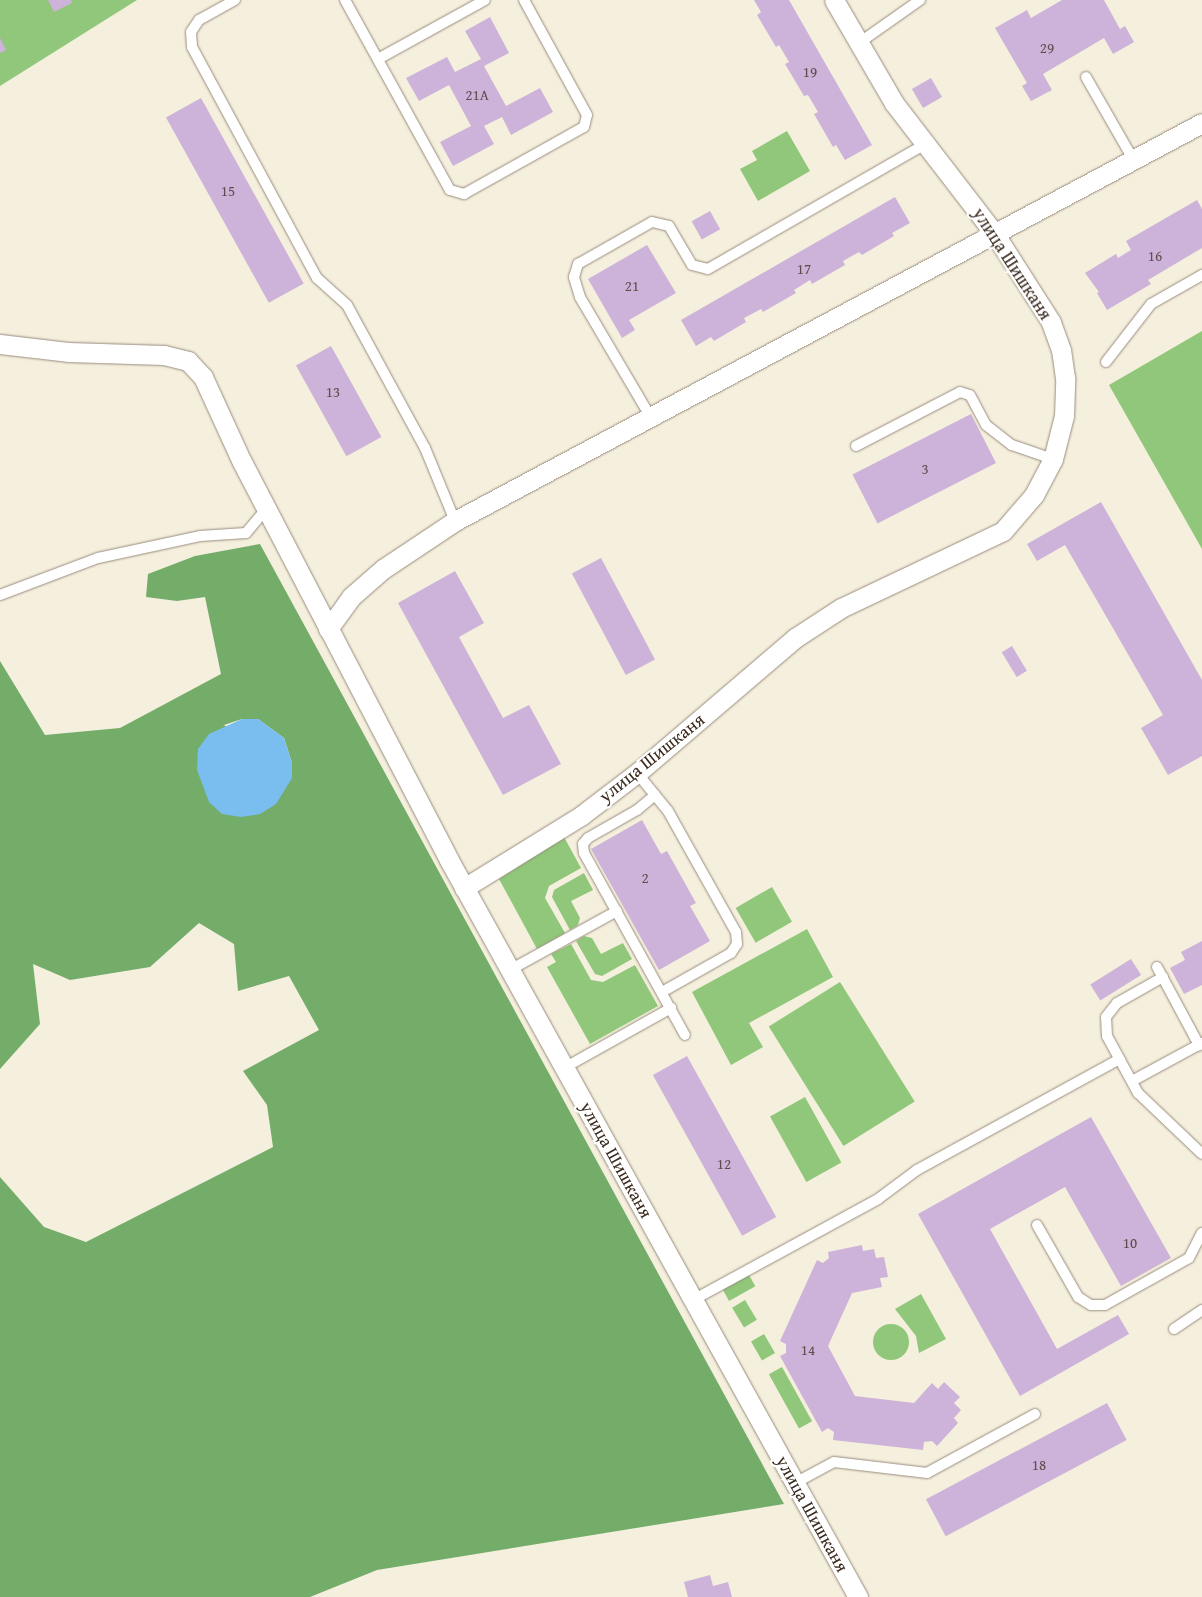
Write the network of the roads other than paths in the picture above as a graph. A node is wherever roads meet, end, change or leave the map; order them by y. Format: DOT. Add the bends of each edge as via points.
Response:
graph roads {
  1 [pos="235,0"];
  2 [pos="346,0"];
  3 [pos="485,0"];
  4 [pos="524,0"];
  5 [pos="834,0"];
  6 [pos="920,0"];
  7 [pos="859,43"];
  8 [pos="378,59"];
  9 [pos="1086,77"];
  10 [pos="1202,123"];
  11 [pos="927,143"];
  12 [pos="1133,160"];
  13 [pos="994,233"];
  14 [pos="1202,275"];
  15 [pos="0,344"];
  16 [pos="1106,362"];
  17 [pos="650,416"];
  18 [pos="856,446"];
  19 [pos="1052,459"];
  20 [pos="267,508"];
  21 [pos="455,521"];
  22 [pos="0,595"];
  23 [pos="328,629"];
  24 [pos="637,773"];
  25 [pos="655,795"];
  26 [pos="464,888"];
  27 [pos="616,911"];
  28 [pos="1157,967"];
  29 [pos="510,970"];
  30 [pos="1162,977"];
  31 [pos="662,992"];
  32 [pos="671,1008"];
  33 [pos="686,1035"];
  34 [pos="1201,1044"];
  35 [pos="1120,1059"];
  36 [pos="564,1068"];
  37 [pos="1132,1081"];
  38 [pos="1202,1154"];
  39 [pos="1037,1225"];
  40 [pos="1202,1232"];
  41 [pos="693,1300"];
  42 [pos="1202,1310"];
  43 [pos="1174,1329"];
  44 [pos="1035,1414"];
  45 [pos="795,1483"];
  46 [pos="858,1597"];
  1 -- 21 [label="lane" via="199,20 191,32 192,47 317,278 352,313 425,448"];
  2 -- 8 [label="lane"];
  3 -- 8 [label="lane"];
  4 -- 8 [label="lane" via="587,115 584,128 464,194 450,190"];
  5 -- 7 [label="street, улица Шишканя"];
  6 -- 7 [label="lane"];
  7 -- 11 [label="street, улица Шишканя" via="894,103"];
  9 -- 12 [label="lane"];
  10 -- 12 [label="street"];
  11 -- 13 [label="street, улица Шишканя"];
  11 -- 17 [label="lane" via="708,269 692,265 670,226 652,222 578,264 574,277 580,297"];
  12 -- 13 [label="street"];
  13 -- 17 [label="street"];
  13 -- 19 [label="street, улица Шишканя" via="1051,322 1061,350 1065,378 1064,416"];
  14 -- 16 [label="lane" via="1151,304"];
  15 -- 20 [label="street" via="68,352 164,355 188,361 202,377"];
  17 -- 21 [label="street"];
  18 -- 19 [label="lane" via="960,392 970,395 986,425 1012,445"];
  19 -- 24 [label="street, улица Шишканя" via="1034,496 1003,531 841,608 795,638"];
  20 -- 22 [label="lane" via="246,533 200,536 98,558"];
  20 -- 23 [label="street"];
  21 -- 23 [label="street" via="383,569 351,597"];
  23 -- 26 [label="street"];
  24 -- 25 [label="lane"];
  24 -- 26 [label="street, улица Шишканя" via="582,815"];
  25 -- 27 [label="lane" via="583,844 584,853"];
  25 -- 31 [label="lane" via="668,811 736,932 738,944 730,953"];
  26 -- 29 [label="street, улица Шишканя"];
  27 -- 29 [label="lane"];
  27 -- 31 [label="lane"];
  28 -- 30 [label="lane"];
  29 -- 36 [label="street, улица Шишканя"];
  30 -- 34 [label="lane"];
  30 -- 35 [label="lane" via="1116,1003 1106,1017 1107,1036"];
  31 -- 32 [label="lane"];
  32 -- 33 [label="lane"];
  32 -- 36 [label="lane"];
  34 -- 37 [label="lane"];
  35 -- 37 [label="lane"];
  35 -- 41 [label="lane" via="917,1170 878,1200"];
  36 -- 41 [label="street, улица Шишканя"];
  37 -- 38 [label="lane" via="1138,1093"];
  39 -- 40 [label="lane" via="1078,1297 1091,1305 1105,1305 1189,1258"];
  41 -- 45 [label="street, улица Шишканя"];
  42 -- 43 [label="lane"];
  44 -- 45 [label="lane" via="928,1473 834,1462"];
  45 -- 46 [label="street, улица Шишканя"];
}
